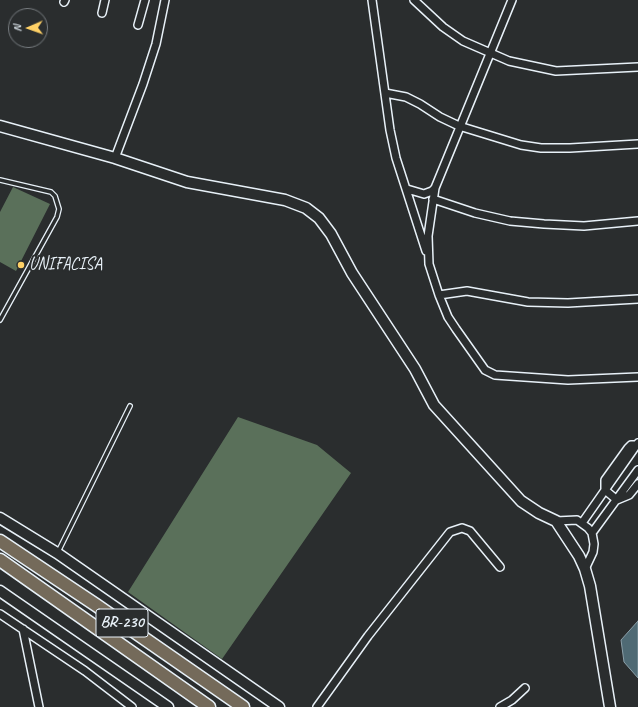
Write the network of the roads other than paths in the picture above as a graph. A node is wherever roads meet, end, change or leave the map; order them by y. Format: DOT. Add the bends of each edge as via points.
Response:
graph roads {
  1 [pos="105,0"];
  2 [pos="145,0"];
  3 [pos="165,0"];
  4 [pos="372,0"];
  5 [pos="414,0"];
  6 [pos="512,0"];
  7 [pos="102,13"];
  8 [pos="138,25"];
  9 [pos="489,54"];
  10 [pos="638,66"];
  11 [pos="386,93"];
  12 [pos="0,126"];
  13 [pos="459,126"];
  14 [pos="638,144"];
  15 [pos="115,158"];
  16 [pos="0,180"];
  17 [pos="435,188"];
  18 [pos="407,189"];
  19 [pos="433,199"];
  20 [pos="638,221"];
  21 [pos="430,264"];
  22 [pos="439,295"];
  23 [pos="638,300"];
  24 [pos="0,320"];
  25 [pos="638,377"];
  26 [pos="130,406"];
  27 [pos="638,444"];
  28 [pos="638,470"];
  29 [pos="638,484"];
  30 [pos="605,490"];
  31 [pos="617,500"];
  32 [pos="0,518"];
  33 [pos="556,521"];
  34 [pos="582,523"];
  35 [pos="592,533"];
  36 [pos="0,541"];
  37 [pos="57,553"];
  38 [pos="0,560"];
  39 [pos="500,567"];
  40 [pos="585,568"];
  41 [pos="0,591"];
  42 [pos="0,614"];
  43 [pos="23,629"];
  44 [pos="524,688"];
  45 [pos="39,707"];
  46 [pos="132,707"];
  47 [pos="168,707"];
  48 [pos="209,707"];
  49 [pos="243,707"];
  50 [pos="279,707"];
  51 [pos="317,707"];
  52 [pos="500,707"];
  53 [pos="610,707"];
  1 -- 7 [label="street"];
  2 -- 8 [label="street"];
  3 -- 15 [label="street" via="144,84"];
  4 -- 11 [label="street"];
  5 -- 9 [label="street" via="444,27"];
  6 -- 9 [label="street"];
  9 -- 10 [label="street" via="556,71"];
  9 -- 13 [label="street"];
  11 -- 13 [label="street" via="420,104"];
  11 -- 18 [label="street" via="396,158"];
  12 -- 15 [label="street"];
  13 -- 14 [label="street" via="521,145 541,148"];
  13 -- 17 [label="street"];
  15 -- 33 [label="street" via="187,182 285,200 306,208 319,218 415,369 434,405 521,501"];
  16 -- 24 [label="lane" via="51,192 59,209"];
  17 -- 18 [label="street" via="424,194"];
  17 -- 19 [label="street"];
  18 -- 21 [label="street"];
  19 -- 20 [label="street" via="475,213 523,222 584,226"];
  19 -- 21 [label="street" via="428,236"];
  21 -- 22 [label="street"];
  22 -- 23 [label="street" via="467,291 528,302"];
  22 -- 25 [label="street" via="456,329 485,370 495,375 568,380"];
  26 -- 37 [label="lane"];
  27 -- 30 [label="street" via="628,448 613,468 605,480"];
  28 -- 31 [label="street"];
  29 -- 31 [label="street" via="629,495"];
  30 -- 31 [label="street"];
  30 -- 34 [label="street"];
  31 -- 35 [label="street"];
  32 -- 37 [label="street"];
  33 -- 34 [label="street" via="573,520"];
  33 -- 40 [label="street"];
  34 -- 35 [label="street"];
  35 -- 40 [label="street" via="593,552"];
  36 -- 49 [label="highway, BR-230" via="90,600"];
  37 -- 50 [label="street"];
  38 -- 48 [label="highway, BR-230"];
  39 -- 51 [label="street" via="470,531 462,528 450,532 368,636"];
  40 -- 53 [label="street"];
  41 -- 47 [label="street"];
  42 -- 43 [label="street"];
  43 -- 45 [label="street"];
  43 -- 46 [label="street"];
  44 -- 52 [label="street"];
}
